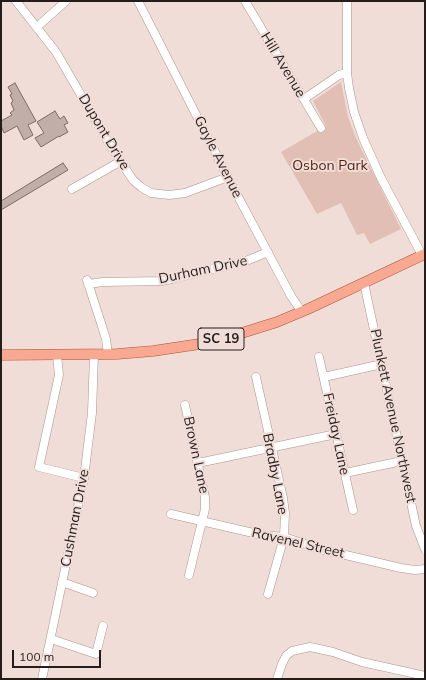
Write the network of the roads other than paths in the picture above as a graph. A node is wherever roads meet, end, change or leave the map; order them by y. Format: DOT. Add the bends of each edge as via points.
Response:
graph roads {
  1 [pos="16,1"];
  2 [pos="66,1"];
  3 [pos="138,1"];
  4 [pos="245,1"];
  5 [pos="346,1"];
  6 [pos="37,27"];
  7 [pos="347,73"];
  8 [pos="304,99"];
  9 [pos="321,128"];
  10 [pos="121,161"];
  11 [pos="228,177"];
  12 [pos="72,190"];
  13 [pos="268,252"];
  14 [pos="424,255"];
  15 [pos="364,283"];
  16 [pos="302,312"];
  17 [pos="94,354"];
  18 [pos="108,354"];
  19 [pos="1,355"];
  20 [pos="58,355"];
  21 [pos="319,357"];
  22 [pos="382,364"];
  23 [pos="256,377"];
  24 [pos="324,377"];
  25 [pos="186,405"];
  26 [pos="336,434"];
  27 [pos="271,448"];
  28 [pos="402,461"];
  29 [pos="198,463"];
  30 [pos="345,473"];
  31 [pos="84,478"];
  32 [pos="353,510"];
  33 [pos="171,514"];
  34 [pos="202,520"];
  35 [pos="284,537"];
  36 [pos="425,549"];
  37 [pos="425,569"];
  38 [pos="189,575"];
  39 [pos="62,582"];
  40 [pos="93,592"];
  41 [pos="268,594"];
  42 [pos="103,626"];
  43 [pos="51,639"];
  44 [pos="425,677"];
  45 [pos="42,679"];
  46 [pos="278,679"];
  1 -- 6 [label="street, Dupont Drive"];
  2 -- 6 [label="street"];
  3 -- 11 [label="street, Gayle Avenue"];
  4 -- 8 [label="street, Hill Avenue"];
  5 -- 7 [label="street"];
  6 -- 10 [label="street, Dupont Drive" via="64,64"];
  7 -- 8 [label="street" via="339,75"];
  7 -- 14 [label="street" via="351,100 363,138 381,178"];
  8 -- 9 [label="street, Hill Avenue"];
  10 -- 11 [label="street, Dupont Drive" via="136,184 156,194 185,193"];
  10 -- 12 [label="street"];
  11 -- 13 [label="street, Gayle Avenue"];
  13 -- 16 [label="street, Gayle Avenue"];
  13 -- 18 [label="street, Durham Drive" via="246,261 162,281 88,282 106,339"];
  14 -- 15 [label="main road, SC 19"];
  15 -- 16 [label="main road, SC 19"];
  15 -- 22 [label="street, Plunkett Avenue Northwest"];
  16 -- 18 [label="main road, SC 19" via="213,342 153,351"];
  17 -- 18 [label="main road, SC 19"];
  17 -- 20 [label="main road, SC 19"];
  17 -- 31 [label="street, Cushman Drive" via="92,413"];
  19 -- 20 [label="main road, SC 19"];
  20 -- 31 [label="street" via="58,375 39,467"];
  21 -- 24 [label="street, Freiday Lane"];
  22 -- 24 [label="street"];
  22 -- 28 [label="street, Plunkett Avenue Northwest"];
  23 -- 27 [label="street, Bradby Lane"];
  24 -- 26 [label="street, Freiday Lane"];
  25 -- 29 [label="street, Brown Lane"];
  26 -- 27 [label="street"];
  26 -- 30 [label="street, Freiday Lane"];
  27 -- 29 [label="street"];
  27 -- 35 [label="street, Bradby Lane" via="284,505"];
  28 -- 30 [label="street"];
  28 -- 36 [label="street, Plunkett Avenue Northwest" via="416,526"];
  29 -- 34 [label="street, Brown Lane" via="205,497"];
  30 -- 32 [label="street, Freiday Lane"];
  31 -- 39 [label="street, Cushman Drive"];
  33 -- 34 [label="street, Ravenel Street"];
  34 -- 35 [label="street, Ravenel Street" via="262,535"];
  34 -- 38 [label="street, Brown Lane"];
  35 -- 37 [label="street, Ravenel Street" via="320,549 401,568"];
  35 -- 41 [label="street, Bradby Lane"];
  39 -- 40 [label="street"];
  39 -- 43 [label="street, Cushman Drive"];
  42 -- 43 [label="street" via="96,654"];
  43 -- 45 [label="street, Cushman Drive"];
  44 -- 46 [label="street" via="310,647 297,649 286,656"];
}
